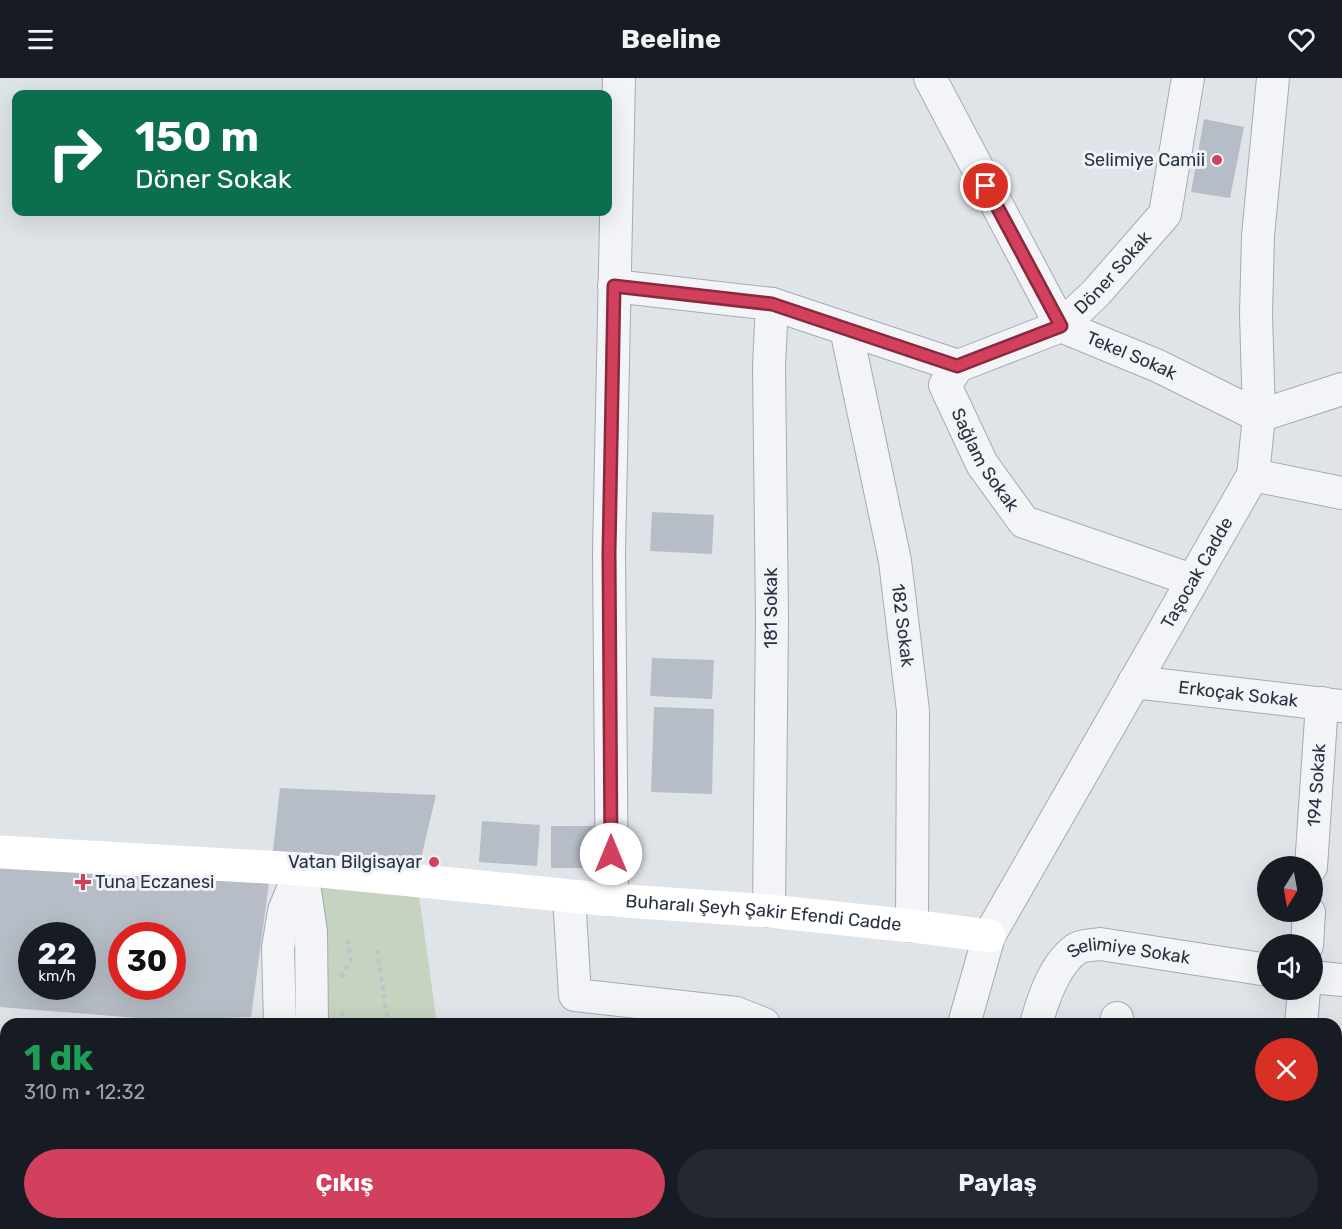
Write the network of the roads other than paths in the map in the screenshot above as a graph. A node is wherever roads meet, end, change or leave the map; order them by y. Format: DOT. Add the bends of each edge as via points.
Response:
graph roads {
  1 [pos="619,78"];
  2 [pos="930,78"];
  3 [pos="1188,78"];
  4 [pos="1273,78"];
  5 [pos="614,286"];
  6 [pos="772,304"];
  7 [pos="1061,326"];
  8 [pos="846,329"];
  9 [pos="957,366"];
  10 [pos="1342,389"];
  11 [pos="1259,416"];
  12 [pos="1252,475"];
  13 [pos="1342,493"];
  14 [pos="1192,580"];
  15 [pos="1134,682"];
  16 [pos="1332,704"];
  17 [pos="1328,819"];
  18 [pos="0,852"];
  19 [pos="1315,856"];
  20 [pos="302,869"];
  21 [pos="569,896"];
  22 [pos="612,900"];
  23 [pos="769,911"];
  24 [pos="912,926"];
  25 [pos="989,936"];
  26 [pos="1257,968"];
  27 [pos="1323,978"];
  28 [pos="1342,980"];
  29 [pos="1303,1000"];
  30 [pos="280,1018"];
  31 [pos="312,1018"];
  32 [pos="749,1018"];
  33 [pos="966,1018"];
  34 [pos="1038,1018"];
  35 [pos="1302,1018"];
  1 -- 5 [label="street"];
  2 -- 7 [label="street"];
  3 -- 7 [label="street, Döner Sokak" via="1165,214 1096,293"];
  4 -- 11 [label="street, Taşocak Cadde" via="1258,236"];
  5 -- 6 [label="street"];
  5 -- 22 [label="street" via="609,552"];
  6 -- 8 [label="street"];
  6 -- 23 [label="street, 181 Sokak"];
  7 -- 9 [label="street, Döner Sokak"];
  7 -- 11 [label="street, Tekel Sokak" via="1158,366"];
  8 -- 9 [label="street"];
  8 -- 24 [label="street, 182 Sokak" via="895,561 913,711"];
  9 -- 14 [label="street, Sağlam Sokak" via="945,385 982,464 1024,522"];
  10 -- 11 [label="street"];
  11 -- 12 [label="street, Taşocak Cadde"];
  12 -- 13 [label="street"];
  12 -- 14 [label="street, Taşocak Cadde"];
  14 -- 15 [label="street, Taşocak Cadde"];
  15 -- 16 [label="street, Erkoçak Sokak"];
  15 -- 25 [label="street, Taşocak Cadde"];
  16 -- 17 [label="street, 194 Sokak"];
  17 -- 19 [label="street, 194 Sokak"];
  18 -- 20 [label="street, Buharalı Şeyh Şakir Efendi Cadde"];
  20 -- 21 [label="street, Buharalı Şeyh Şakir Efendi Cadde"];
  20 -- 30 [label="street" via="284,911 278,948"];
  20 -- 31 [label="street" via="311,932"];
  21 -- 22 [label="street, Buharalı Şeyh Şakir Efendi Cadde"];
  21 -- 32 [label="street" via="575,995 736,1013"];
  22 -- 23 [label="street, Buharalı Şeyh Şakir Efendi Cadde"];
  23 -- 24 [label="street, Buharalı Şeyh Şakir Efendi Cadde"];
  24 -- 25 [label="street, Buharalı Şeyh Şakir Efendi Cadde"];
  25 -- 33 [label="street, Taşocak Cadde"];
  26 -- 34 [label="street, Selimiye Sokak" via="1100,944 1078,947 1056,969"];
  27 -- 28 [label="street"];
  29 -- 35 [label="street"];
}
